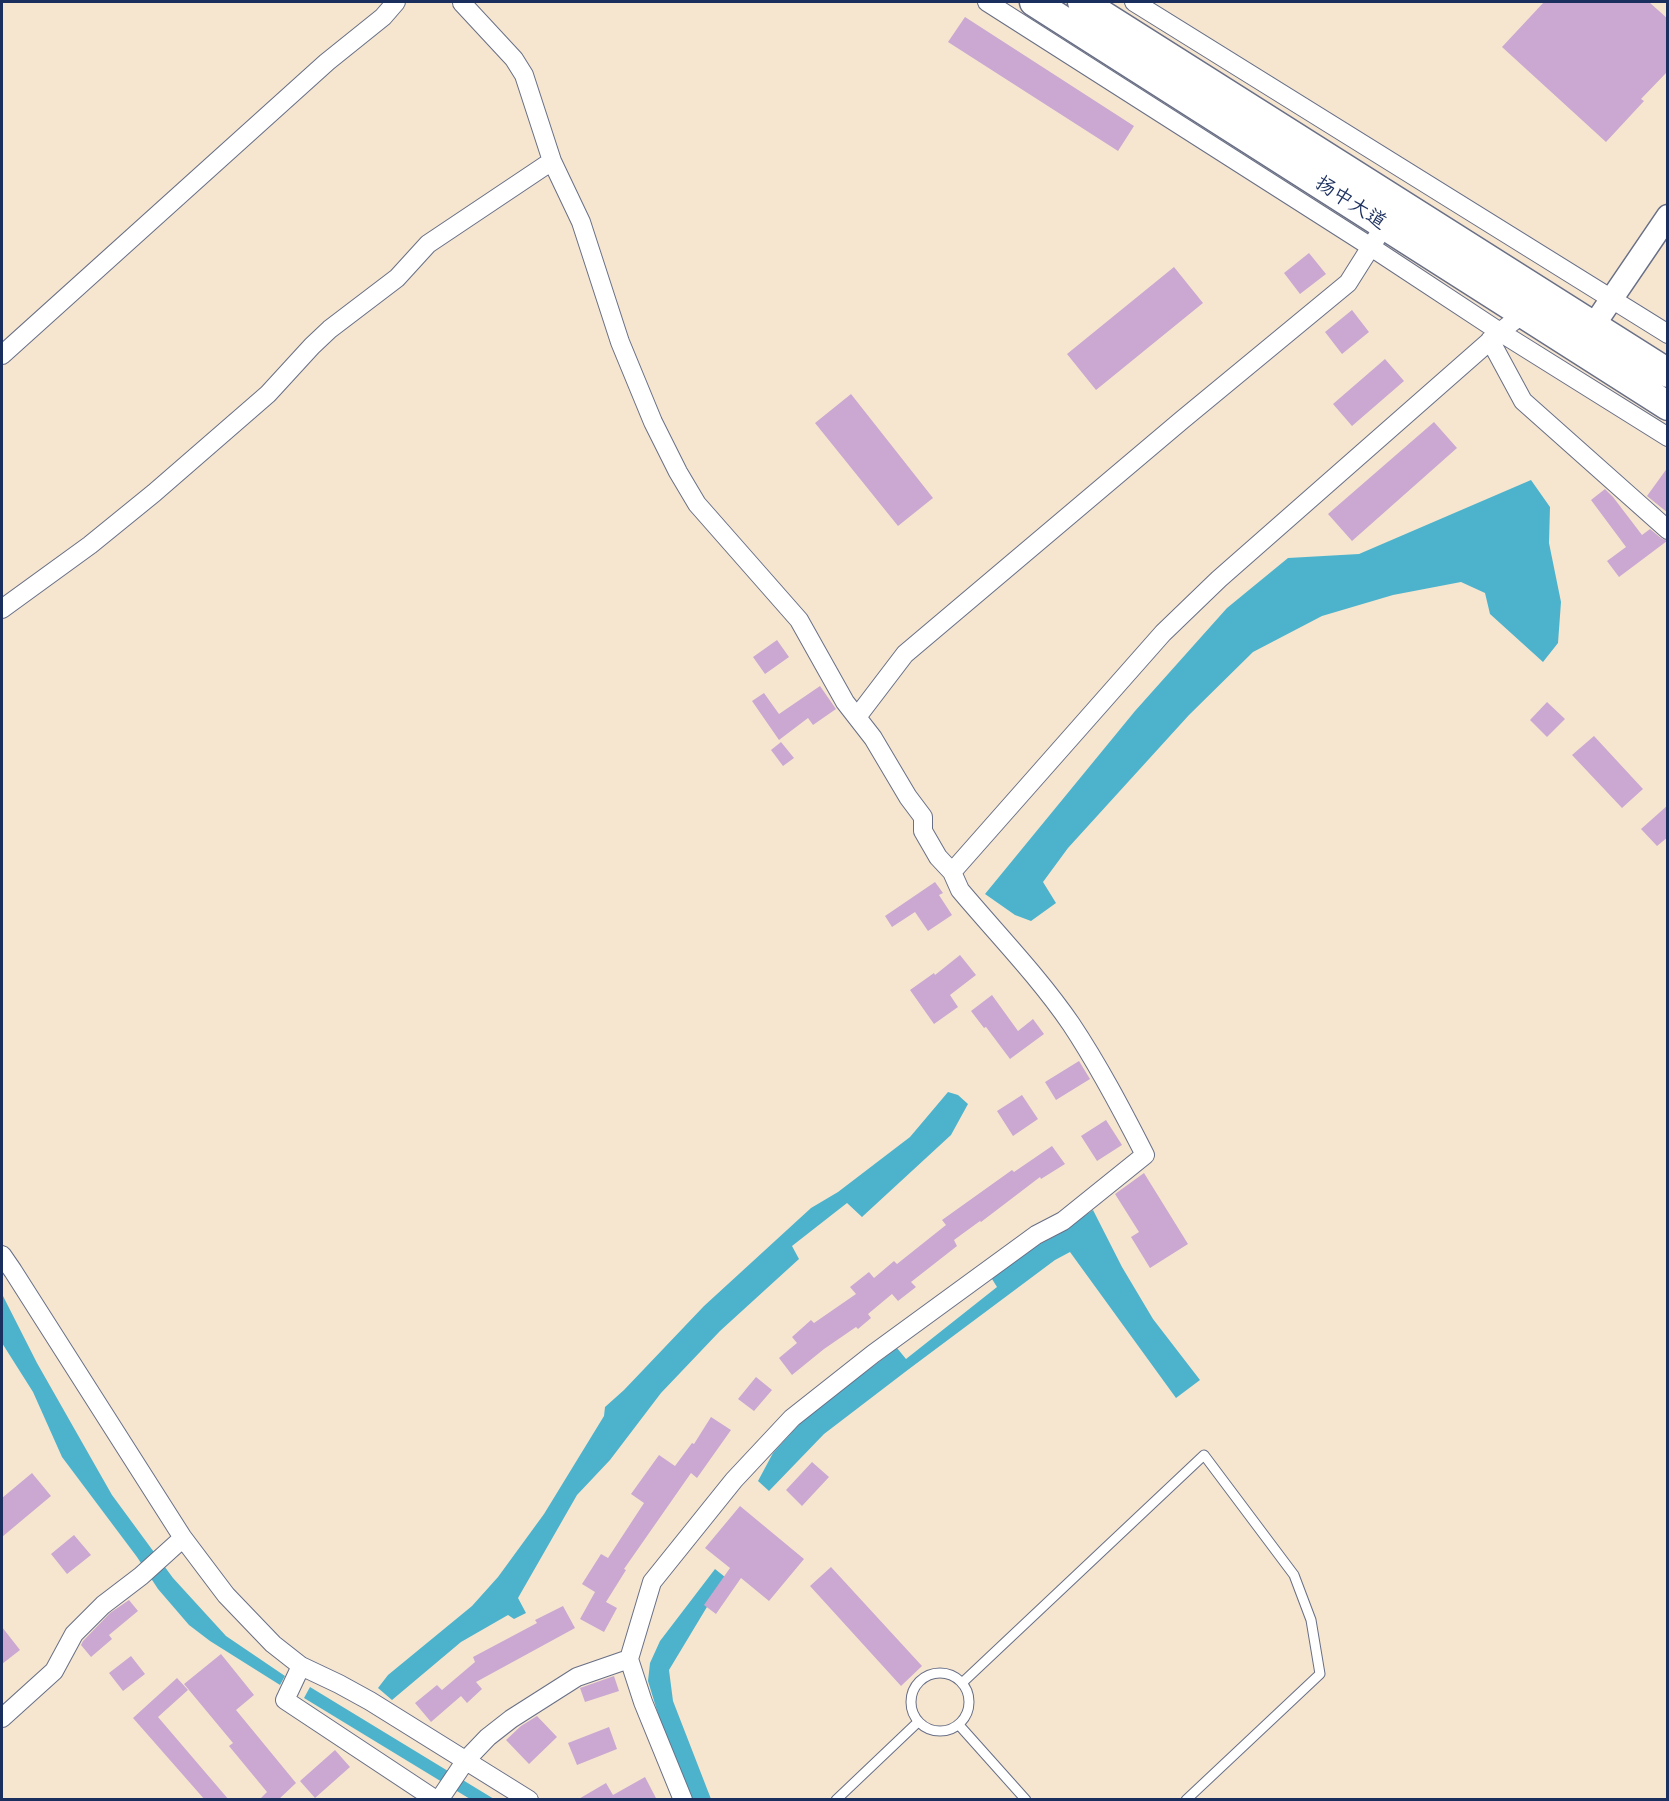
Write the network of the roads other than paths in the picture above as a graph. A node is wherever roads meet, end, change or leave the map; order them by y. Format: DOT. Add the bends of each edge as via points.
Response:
graph roads {
  1 [pos="396,2"];
  2 [pos="464,2"];
  3 [pos="987,2"];
  4 [pos="1034,2"];
  5 [pos="1082,2"];
  6 [pos="1134,2"];
  7 [pos="552,161"];
  8 [pos="1668,216"];
  9 [pos="1378,236"];
  10 [pos="1545,295"];
  11 [pos="1612,299"];
  12 [pos="1523,315"];
  13 [pos="1668,334"];
  14 [pos="1495,336"];
  15 [pos="1585,337"];
  16 [pos="2,355"];
  17 [pos="1668,373"];
  18 [pos="1668,406"];
  19 [pos="1668,437"];
  20 [pos="1668,530"];
  21 [pos="2,609"];
  22 [pos="857,717"];
  23 [pos="952,872"];
  24 [pos="2,1255"];
  25 [pos="183,1538"];
  26 [pos="629,1659"];
  27 [pos="301,1666"];
  28 [pos="962,1683"];
  29 [pos="2,1718"];
  30 [pos="918,1722"];
  31 [pos="959,1725"];
  32 [pos="463,1765"];
  33 [pos="440,1798"];
  34 [pos="529,1800"];
  35 [pos="683,1800"];
  36 [pos="836,1800"];
  37 [pos="1026,1800"];
  38 [pos="1186,1800"];
  1 -- 16 [label="street"];
  2 -- 7 [label="street" via="524,75"];
  3 -- 9 [label="street"];
  4 -- 9 [label="main road, 扬中大道"];
  5 -- 10 [label="main road, 扬中大道"];
  6 -- 11 [label="street"];
  7 -- 21 [label="street" via="428,244 397,278 330,329 268,394 154,493"];
  7 -- 22 [label="street" via="581,222 624,352 678,472 698,504 799,620"];
  8 -- 11 [label="street"];
  9 -- 12 [label="main road, 扬中大道"];
  9 -- 14 [label="street"];
  9 -- 22 [label="street" via="1348,284 904,654"];
  10 -- 12 [label="street"];
  10 -- 15 [label="main road, 扬中大道"];
  11 -- 13 [label="street"];
  11 -- 15 [label="street"];
  12 -- 14 [label="street"];
  12 -- 15 [label="main road, 扬中大道"];
  14 -- 19 [label="street"];
  14 -- 20 [label="street" via="1523,400"];
  14 -- 23 [label="street" via="1171,625"];
  15 -- 17 [label="main road, 扬中大道"];
  15 -- 18 [label="main road, 扬中大道"];
  22 -- 23 [label="street" via="923,817 923,831"];
  23 -- 26 [label="street" via="960,890 1070,1023 1105,1078 1145,1155 1064,1221 1036,1235 792,1418 734,1480 652,1582"];
  24 -- 25 [label="street"];
  25 -- 27 [label="street" via="226,1595 273,1644"];
  25 -- 29 [label="street" via="103,1605 74,1634 54,1671"];
  26 -- 32 [label="street" via="577,1677 511,1719"];
  26 -- 35 [label="street"];
  27 -- 32 [label="street" via="350,1690"];
  27 -- 33 [label="street" via="285,1700"];
  28 -- 30 [label="lane" via="942,1672 920,1680 910,1701"];
  28 -- 31 [label="lane" via="969,1704"];
  28 -- 38 [label="lane" via="1204,1455 1294,1575 1311,1620 1320,1674"];
  30 -- 31 [label="lane" via="938,1732"];
  30 -- 36 [label="lane"];
  31 -- 37 [label="lane"];
  32 -- 33 [label="street"];
  32 -- 34 [label="street"];
}
